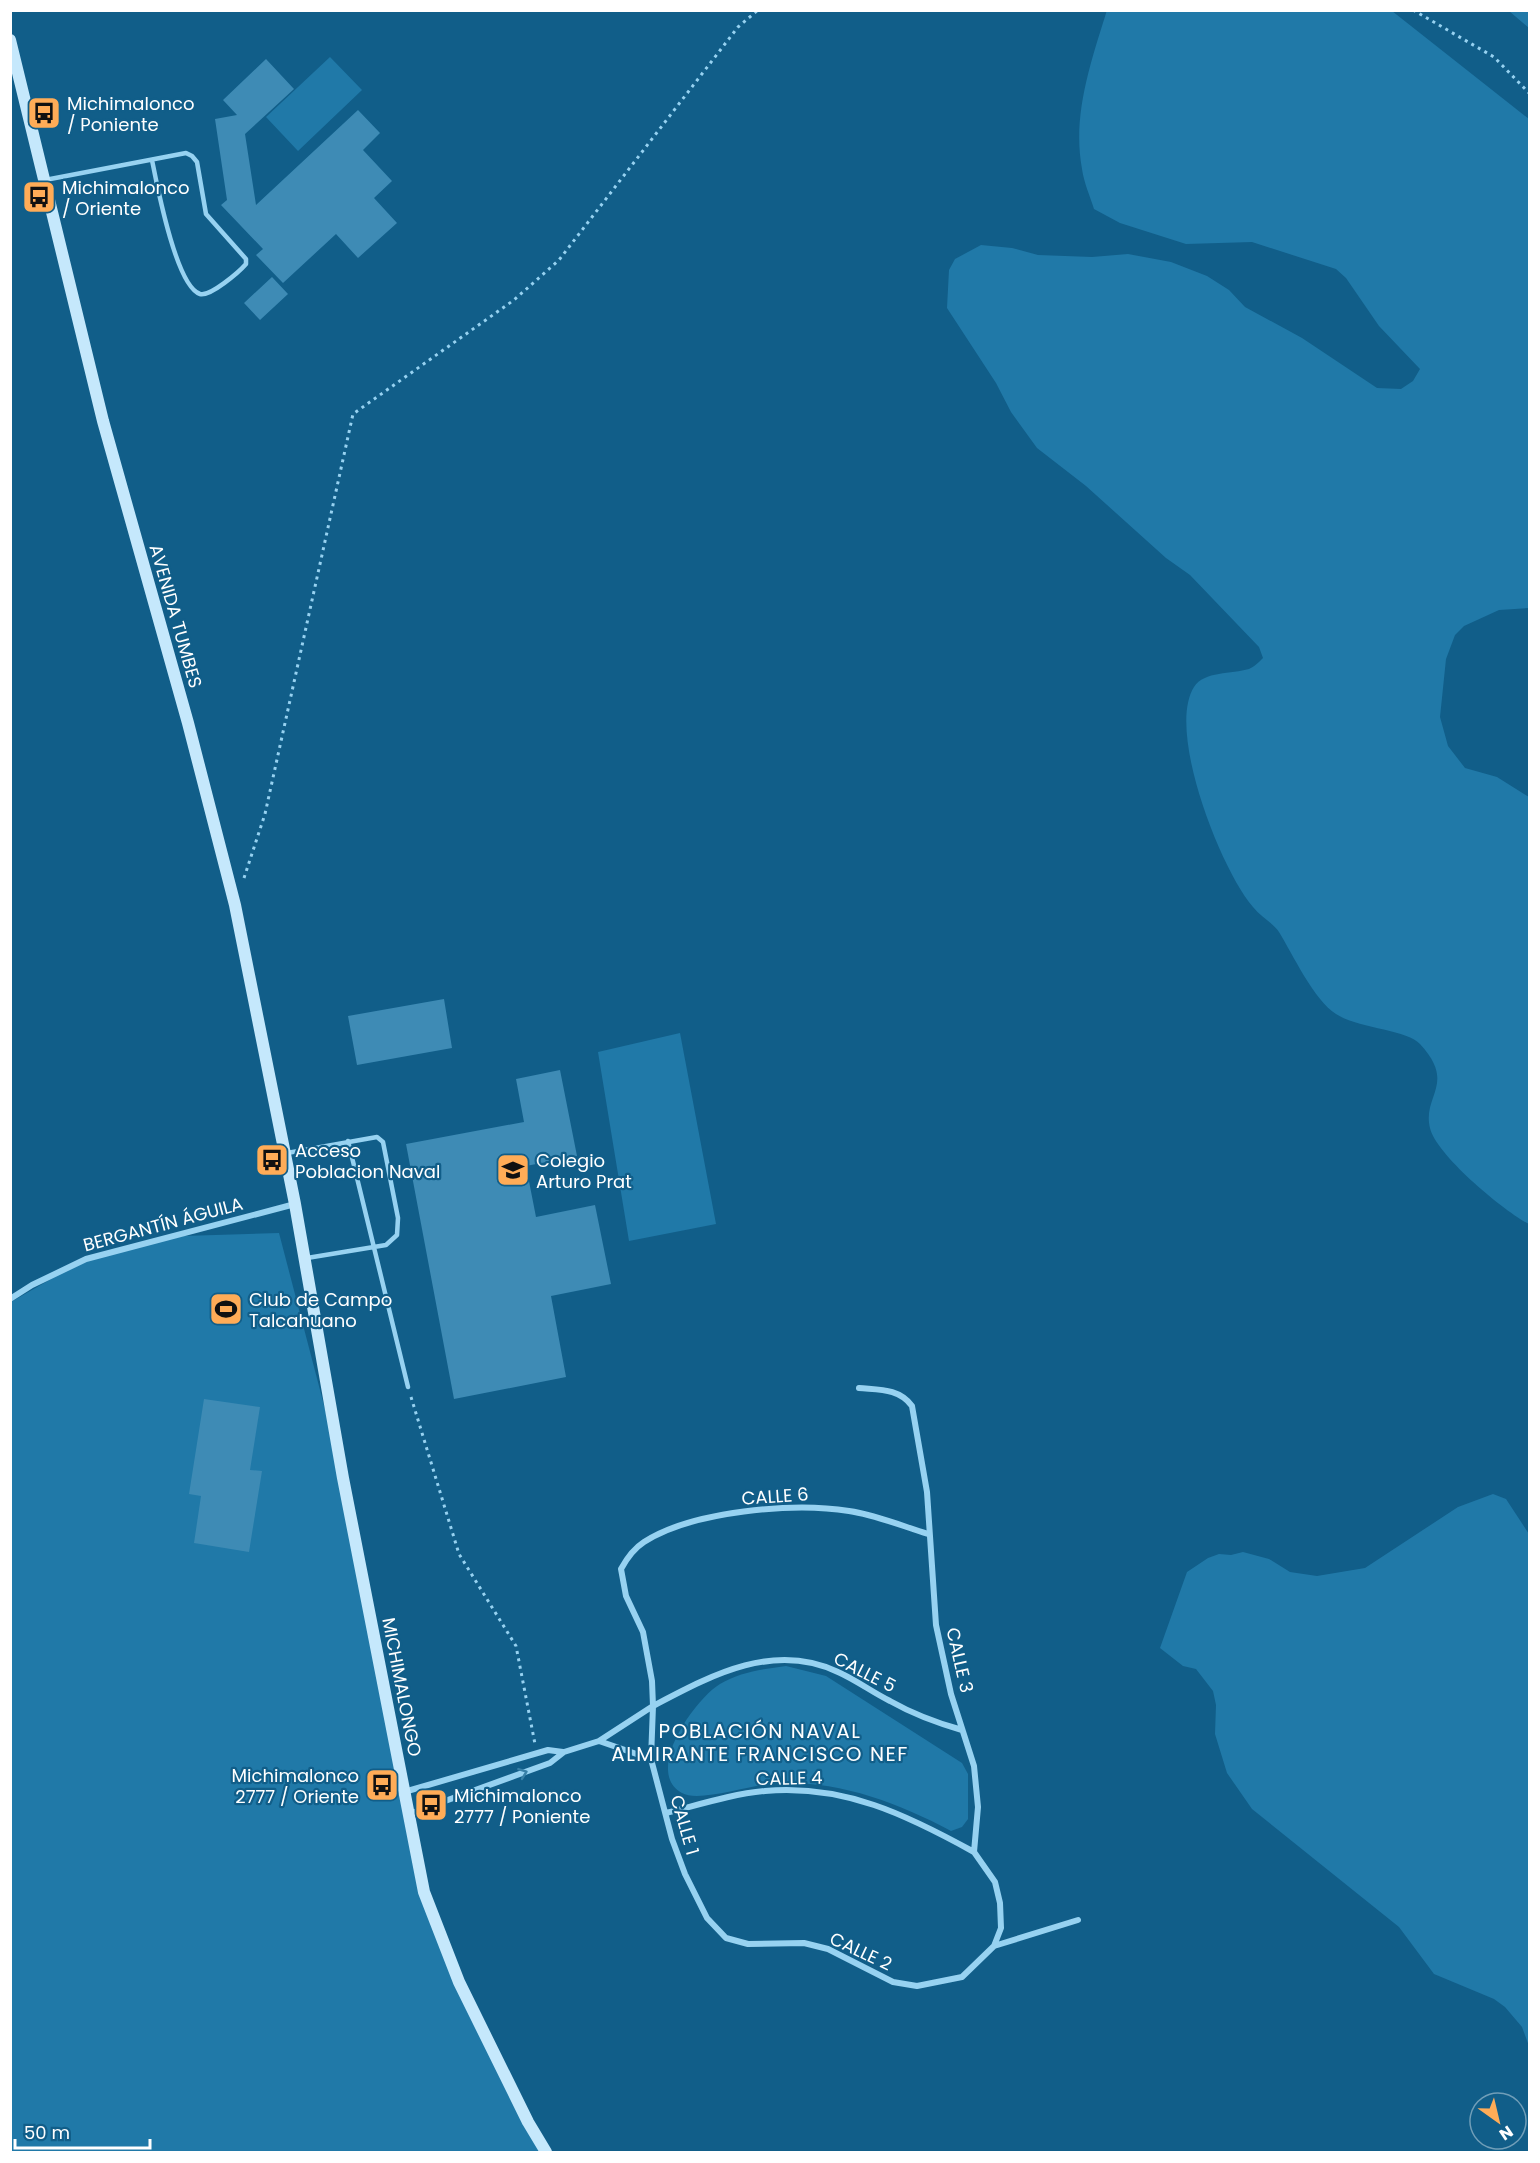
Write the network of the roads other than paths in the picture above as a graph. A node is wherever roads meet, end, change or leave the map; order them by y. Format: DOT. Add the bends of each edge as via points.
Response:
graph roads {
  1 [pos="10,40"];
  2 [pos="152,160"];
  3 [pos="45,180"];
  4 [pos="348,1141"];
  5 [pos="285,1153"];
  6 [pos="295,1204"];
  7 [pos="373,1247"];
  8 [pos="304,1258"];
  9 [pos="10,1299"];
  10 [pos="408,1387"];
  11 [pos="859,1388"];
  12 [pos="928,1534"];
  13 [pos="630,1553"];
  14 [pos="653,1707"];
  15 [pos="962,1730"];
  16 [pos="599,1741"];
  17 [pos="564,1752"];
  18 [pos="651,1759"];
  19 [pos="404,1792"];
  20 [pos="666,1813"];
  21 [pos="408,1814"];
  22 [pos="974,1852"];
  23 [pos="1078,1920"];
  24 [pos="726,1938"];
  25 [pos="994,1946"];
  26 [pos="546,2152"];
  1 -- 3 [label="main road, AVENIDA TUMBES"];
  2 -- 2 [label="lane" via="186,153 192,156 197,162 206,214 246,259 239,271 207,294 200,294 187,282 169,236"];
  2 -- 3 [label="lane"];
  3 -- 5 [label="main road, AVENIDA TUMBES" via="103,421 235,905"];
  4 -- 5 [label="lane"];
  4 -- 7 [label="lane"];
  4 -- 7 [label="lane" via="369,1136 383,1142 398,1218 397,1235 386,1245"];
  5 -- 6 [label="main road, AVENIDA TUMBES"];
  6 -- 8 [label="main road, MICHIMALONGO"];
  6 -- 9 [label="street, BERGANTÍN ÁGUILA" via="86,1259"];
  7 -- 8 [label="lane"];
  7 -- 10 [label="lane"];
  8 -- 19 [label="main road, MICHIMALONGO"];
  11 -- 12 [label="street, CALLE 3" via="893,1392 905,1397 912,1406 927,1492"];
  12 -- 13 [label="street, CALLE 6" via="850,1511 811,1506 680,1525 644,1541"];
  12 -- 15 [label="street, CALLE 3" via="936,1625"];
  13 -- 14 [label="street, CALLE 1" via="621,1569 626,1596 643,1632"];
  14 -- 15 [label="street, CALLE 5" via="726,1670 760,1661 790,1659 838,1672 920,1716"];
  14 -- 16 [label="street"];
  14 -- 18 [label="street, CALLE 1"];
  15 -- 22 [label="street, CALLE 3" via="974,1766 978,1807"];
  16 -- 17 [label="street"];
  16 -- 18 [label="street"];
  17 -- 19 [label="street" via="548,1750"];
  21 -- 17 [label="street, one-way" via="550,1763"];
  18 -- 20 [label="street, CALLE 1"];
  19 -- 21 [label="main road, MICHIMALONGO"];
  20 -- 22 [label="street, CALLE 4" via="765,1791 831,1793 862,1799"];
  20 -- 24 [label="street, CALLE 1" via="685,1874 707,1918"];
  21 -- 26 [label="main road, MICHIMALONGO" via="426,1900 459,1982"];
  22 -- 25 [label="street" via="995,1882 1000,1903 1001,1928"];
  23 -- 25 [label="street"];
  24 -- 25 [label="street, CALLE 2" via="748,1944 804,1943 828,1949 893,1982 917,1986 962,1977"];
}
